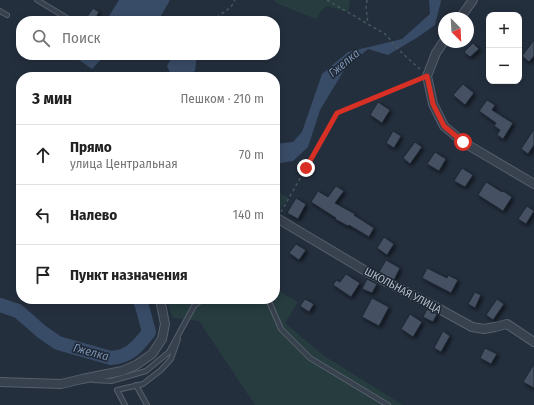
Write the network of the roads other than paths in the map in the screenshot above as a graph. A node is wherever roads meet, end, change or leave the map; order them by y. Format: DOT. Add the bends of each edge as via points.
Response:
graph roads {
  1 [pos="37,0"];
  2 [pos="473,0"];
  3 [pos="0,11"];
  4 [pos="464,12"];
  5 [pos="7,15"];
  6 [pos="64,16"];
  7 [pos="439,48"];
  8 [pos="534,184"];
  9 [pos="280,219"];
  10 [pos="161,304"];
  11 [pos="197,304"];
  12 [pos="270,304"];
  13 [pos="184,326"];
  14 [pos="534,342"];
  15 [pos="82,379"];
  16 [pos="0,382"];
  17 [pos="136,385"];
  18 [pos="125,405"];
  19 [pos="147,405"];
  20 [pos="388,405"];
  1 -- 6 [label="lane"];
  2 -- 4 [label="street"];
  3 -- 5 [label="lane"];
  7 -- 8 [label="street" via="427,76 433,104 444,126 463,142"];
  9 -- 14 [label="street, ШКОЛЬНАЯ УЛИЦА" via="369,273 472,327 484,329 507,324"];
  10 -- 15 [label="street" via="165,324 162,339 152,354 136,366"];
  11 -- 13 [label="lane"];
  12 -- 20 [label="lane" via="281,329 310,358"];
  13 -- 15 [label="lane" via="169,352 146,371 111,381"];
  13 -- 17 [label="lane" via="171,359 143,384"];
  15 -- 16 [label="street" via="61,384"];
  17 -- 18 [label="lane" via="117,390"];
  17 -- 19 [label="lane"];
}
